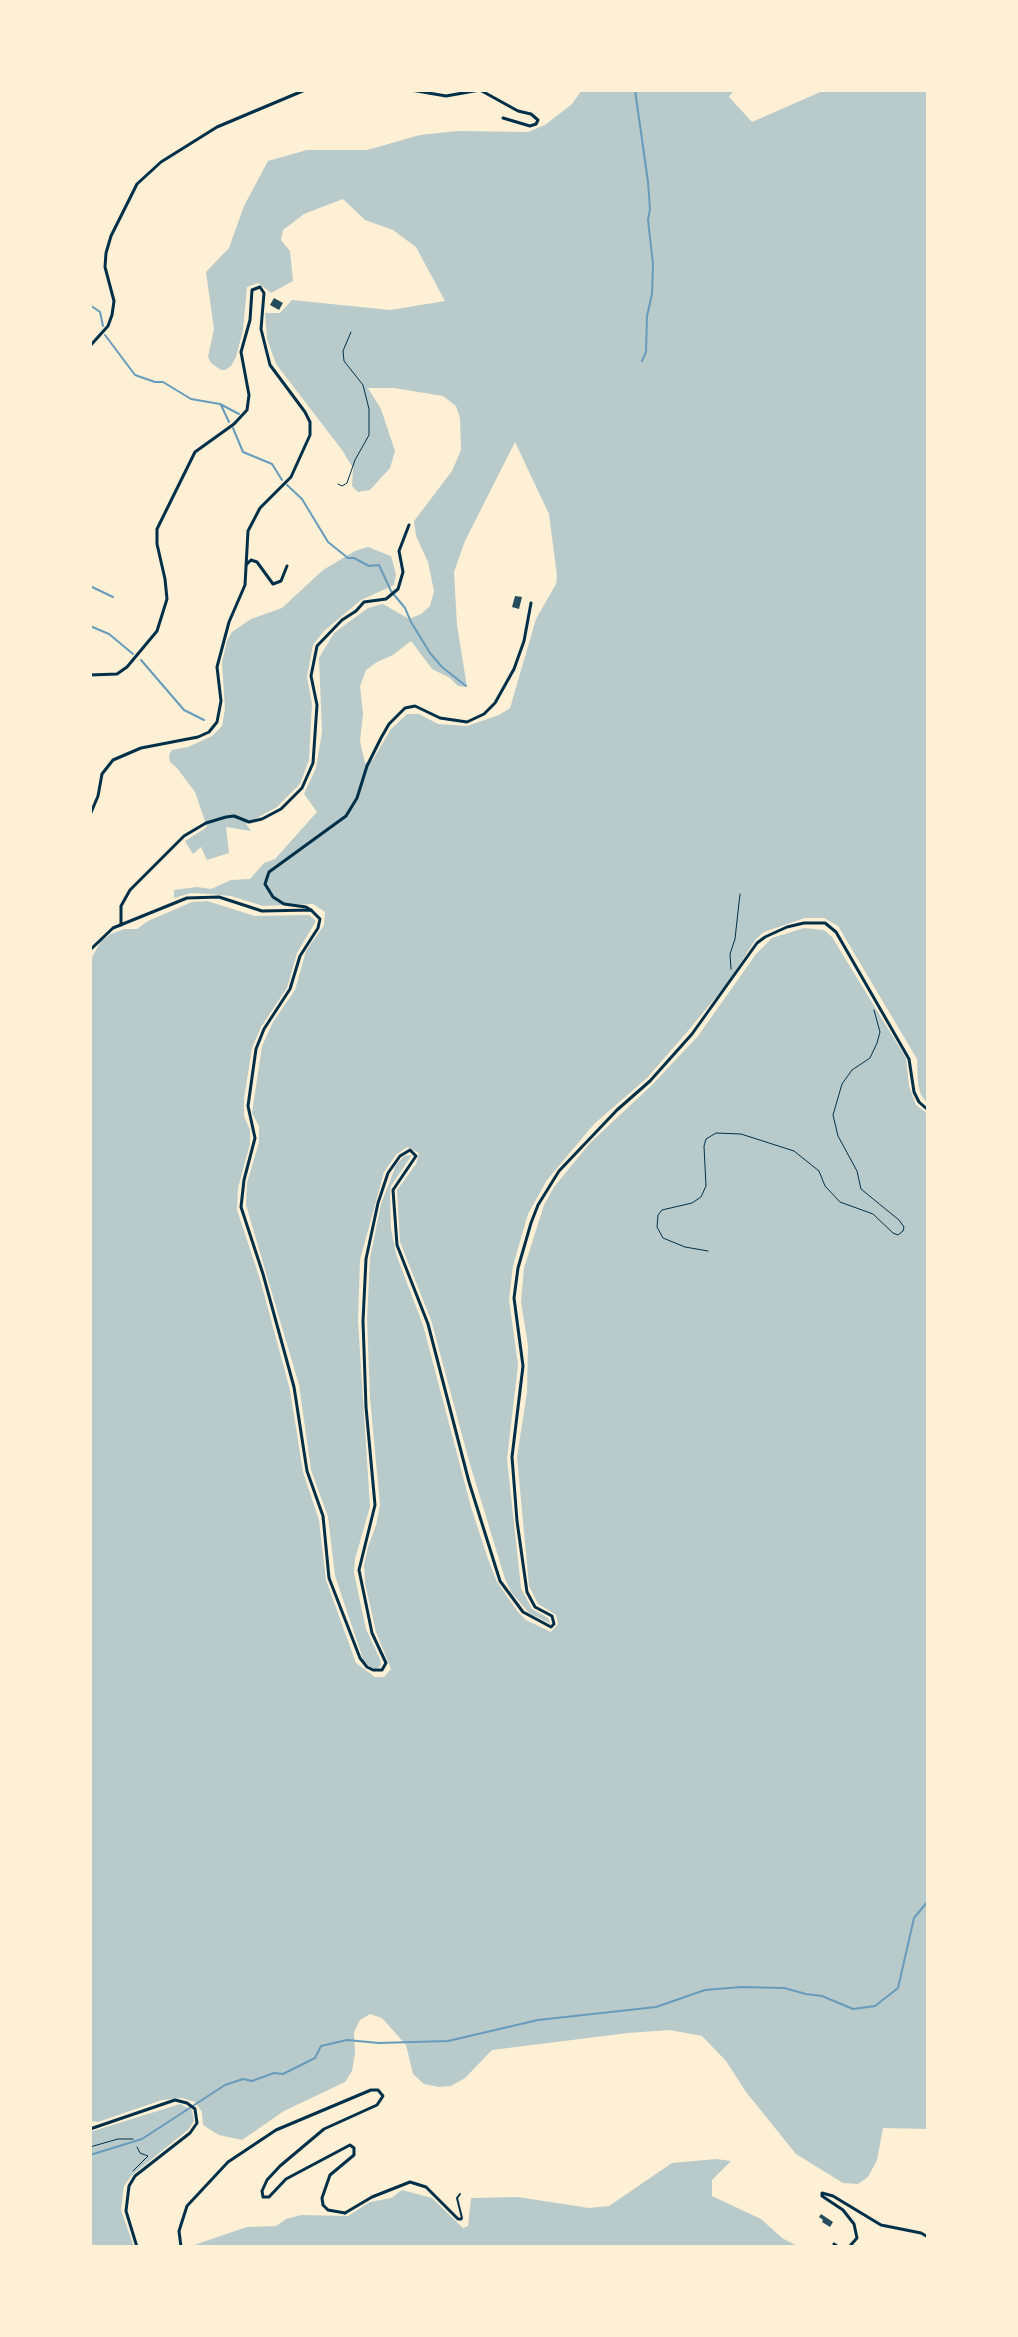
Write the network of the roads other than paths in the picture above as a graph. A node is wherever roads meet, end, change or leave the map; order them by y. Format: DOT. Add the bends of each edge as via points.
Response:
graph roads {
  1 [pos="305,90"];
  2 [pos="411,90"];
  3 [pos="503,118"];
  4 [pos="90,346"];
  5 [pos="409,525"];
  6 [pos="247,564"];
  7 [pos="287,566"];
  8 [pos="531,603"];
  9 [pos="90,675"];
  10 [pos="91,814"];
  11 [pos="311,910"];
  12 [pos="121,925"];
  13 [pos="90,950"];
  14 [pos="928,1110"];
  15 [pos="90,2129"];
  16 [pos="460,2194"];
  17 [pos="461,2219"];
  18 [pos="928,2237"];
  19 [pos="137,2247"];
  20 [pos="181,2247"];
  21 [pos="849,2247"];
  1 -- 4 [label="street" via="217,127 153,169 132,192 105,260 114,301 111,321"];
  2 -- 3 [label="street" via="446,96 480,90 538,120 530,126"];
  5 -- 12 [label="street" via="399,551 403,572 398,589 386,599 364,602 317,646 311,676 317,705 313,763 302,788 262,819 226,817 184,836 130,890 121,906"];
  6 -- 7 [label="street" via="254,560 273,584 281,581"];
  6 -- 9 [label="street" via="251,523 291,477 311,428 270,365 261,329 263,290 258,286 251,293 252,312 241,352 249,395 245,414 195,452 157,529 167,599 157,631 117,674"];
  6 -- 10 [label="street" via="245,585 221,644 220,714 215,725 191,740 118,757 104,769"];
  8 -- 11 [label="street" via="514,669 495,703 467,722 440,718 411,705 405,708 381,738 346,816 269,872 265,884 273,897"];
  11 -- 12 [label="street" via="258,911 219,897 187,898"];
  11 -- 14 [label="street" via="321,922 256,1049 248,1106 255,1138 241,1207 294,1387 307,1471 323,1516 329,1578 360,1658 370,1670 382,1670 386,1663 372,1633 359,1570 375,1505 366,1407 366,1259 388,1173 404,1152 414,1152 412,1164 393,1190 397,1245 428,1324 469,1482 500,1581 523,1612 551,1627 552,1616 535,1607 525,1588 517,1521 512,1457 523,1366 514,1298 538,1205 559,1171 692,1034 765,937 787,927 825,923 836,932 909,1059 914,1092"];
  12 -- 13 [label="street"];
  15 -- 19 [label="street" via="170,2102 195,2109 197,2123 190,2133 129,2186 126,2211"];
  16 -- 17 [label="street"];
  17 -- 20 [label="street" via="426,2187 410,2182 345,2213 328,2210 322,2198 330,2175 354,2155 350,2145 286,2179 269,2197 262,2196 280,2166 324,2129 377,2105 383,2096 371,2090 276,2130 228,2162 187,2206 179,2231"];
  18 -- 21 [label="street" via="881,2225 822,2193 854,2224 857,2238"];
}
